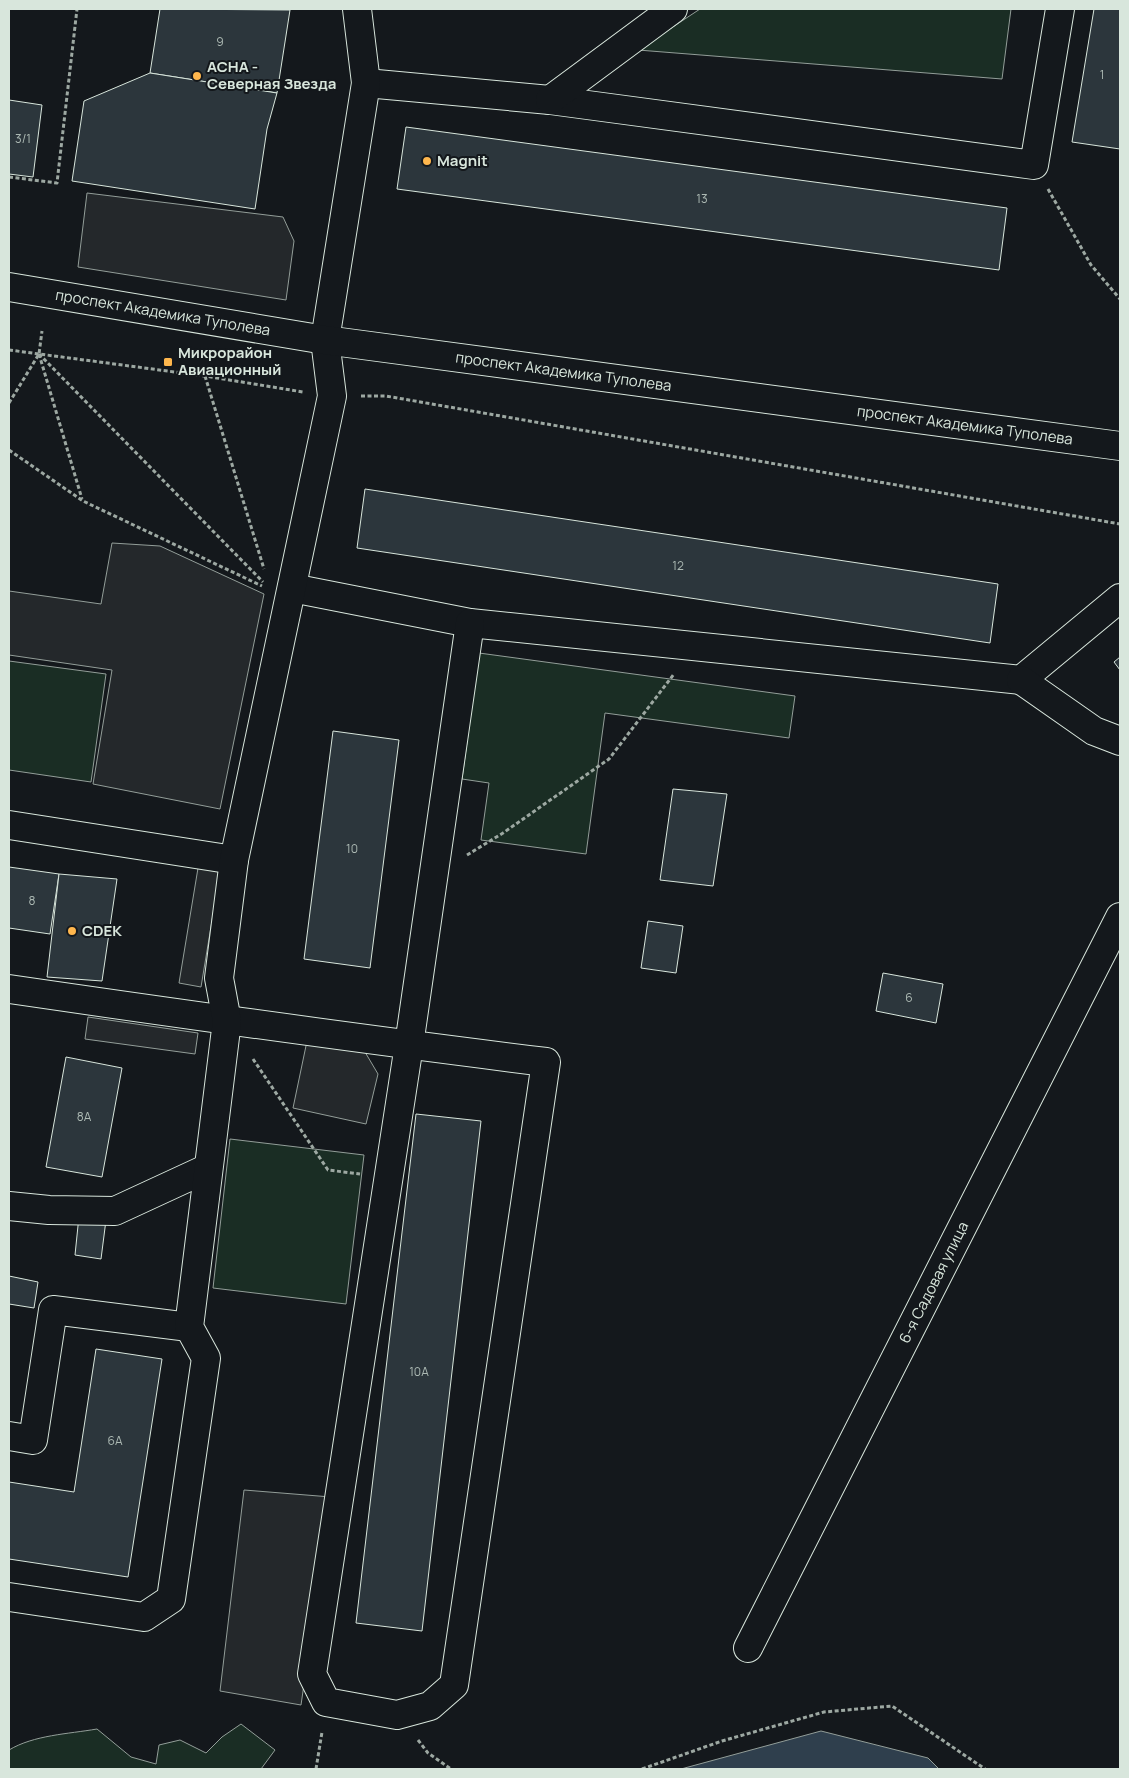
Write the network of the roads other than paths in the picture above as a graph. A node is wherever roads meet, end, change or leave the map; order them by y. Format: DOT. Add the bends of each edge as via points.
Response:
graph roads {
  1 [pos="357,9"];
  2 [pos="673,9"];
  3 [pos="1060,9"];
  4 [pos="366,83"];
  5 [pos="550,100"];
  6 [pos="9,287"];
  7 [pos="325,340"];
  8 [pos="1120,446"];
  9 [pos="292,588"];
  10 [pos="1120,598"];
  11 [pos="470,623"];
  12 [pos="1020,680"];
  13 [pos="1120,741"];
  14 [pos="9,825"];
  15 [pos="234,860"];
  16 [pos="1120,917"];
  17 [pos="9,989"];
  18 [pos="227,1021"];
  19 [pos="409,1045"];
  20 [pos="208,1168"];
  21 [pos="9,1206"];
  22 [pos="189,1326"];
  23 [pos="9,1436"];
  24 [pos="9,1597"];
  25 [pos="748,1648"];
  1 -- 4 [label="main road"];
  2 -- 5 [label="main road"];
  3 -- 5 [label="main road" via="1034,165"];
  4 -- 5 [label="main road"];
  4 -- 7 [label="main road"];
  6 -- 7 [label="main road, проспект Академика Туполева"];
  7 -- 8 [label="main road, проспект Академика Туполева"];
  7 -- 9 [label="main road" via="332,396"];
  9 -- 11 [label="main road"];
  9 -- 15 [label="main road"];
  10 -- 12 [label="main road"];
  11 -- 12 [label="main road"];
  11 -- 19 [label="main road"];
  12 -- 13 [label="main road" via="1094,731"];
  14 -- 15 [label="main road"];
  15 -- 18 [label="main road" via="220,978"];
  16 -- 25 [label="main road, 6-я Садовая улица"];
  17 -- 18 [label="main road"];
  18 -- 19 [label="main road"];
  18 -- 20 [label="main road"];
  19 -- 19 [label="main road" via="312,1674 326,1702 397,1715 430,1706 454,1685 546,1062"];
  20 -- 21 [label="main road" via="115,1211"];
  20 -- 22 [label="main road"];
  22 -- 23 [label="main road" via="53,1310 33,1440"];
  22 -- 24 [label="main road" via="206,1358 171,1600 144,1617"];
}
